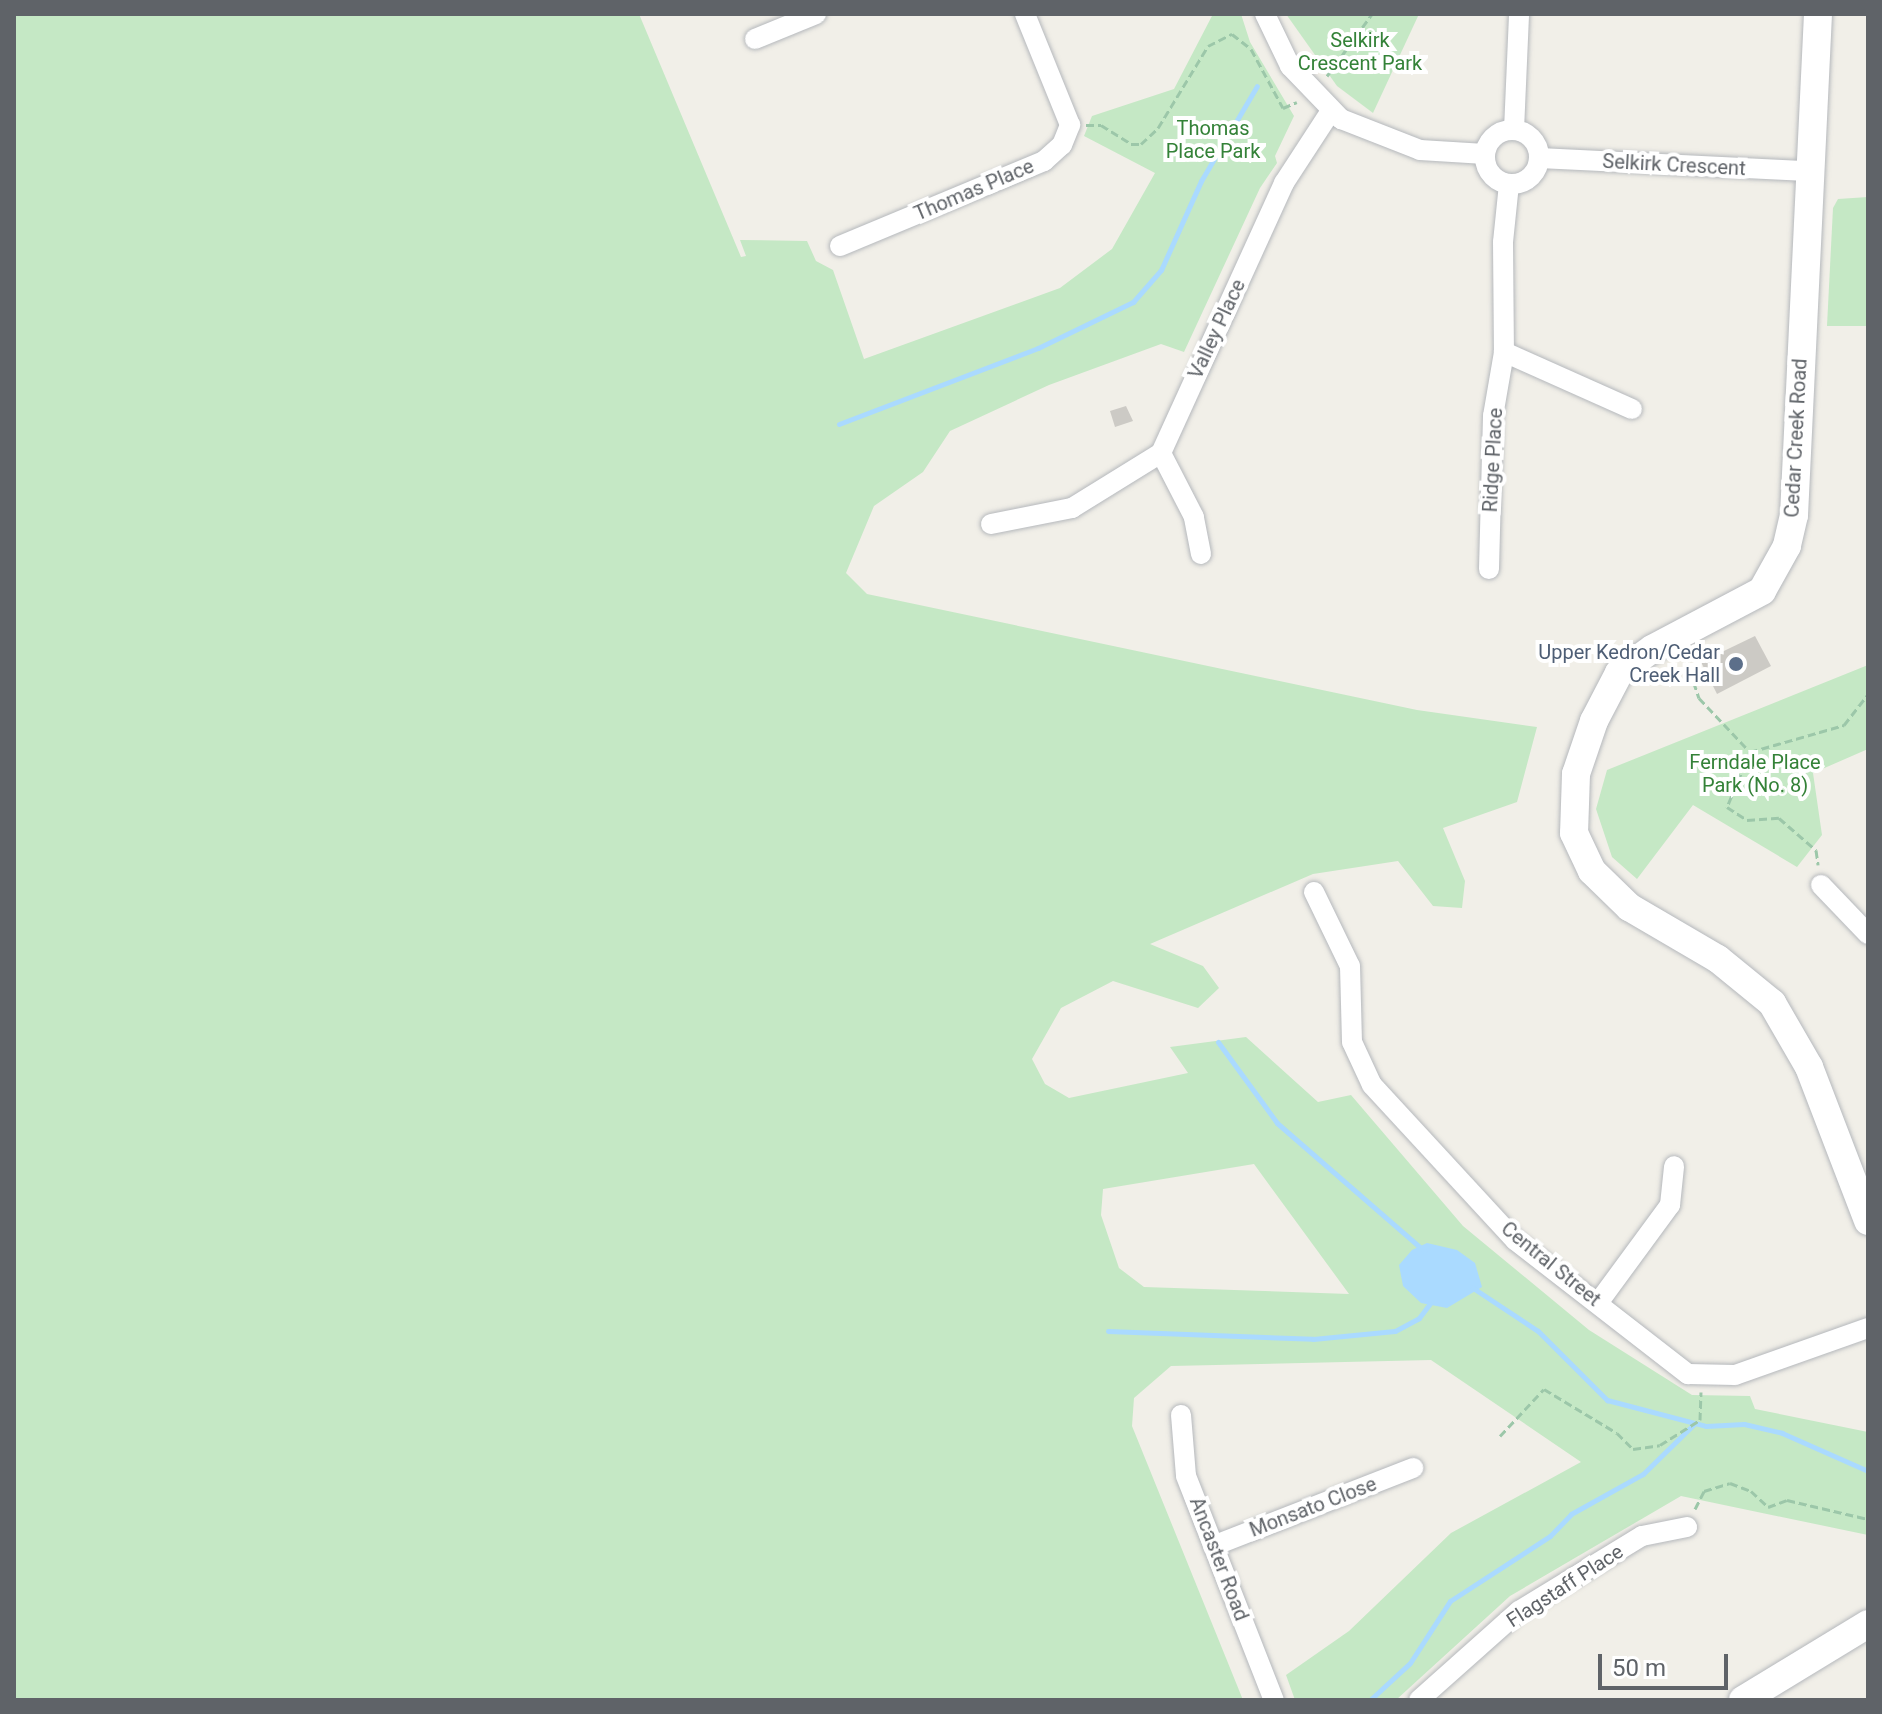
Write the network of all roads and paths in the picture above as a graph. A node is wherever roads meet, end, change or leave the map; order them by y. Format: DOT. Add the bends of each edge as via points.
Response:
graph roads {
  1 [pos="816,14"];
  2 [pos="1025,14"];
  3 [pos="1265,14"];
  4 [pos="1372,14"];
  5 [pos="1519,14"];
  6 [pos="1818,14"];
  7 [pos="755,39"];
  8 [pos="1311,90"];
  9 [pos="1331,111"];
  10 [pos="1070,125"];
  11 [pos="1514,130"];
  12 [pos="1485,154"];
  13 [pos="1539,158"];
  14 [pos="1808,171"];
  15 [pos="1509,184"];
  16 [pos="840,246"];
  17 [pos="1504,352"];
  18 [pos="1632,409"];
  19 [pos="1161,453"];
  20 [pos="991,524"];
  21 [pos="1201,554"];
  22 [pos="1489,569"];
  23 [pos="1684,654"];
  24 [pos="1868,694"];
  25 [pos="1750,752"];
  26 [pos="1821,885"];
  27 [pos="1314,892"];
  28 [pos="1868,934"];
  29 [pos="1674,1166"];
  30 [pos="1868,1221"];
  31 [pos="1598,1303"];
  32 [pos="1868,1328"];
  33 [pos="1702,1374"];
  34 [pos="1181,1415"];
  35 [pos="1500,1436"];
  36 [pos="1413,1468"];
  37 [pos="1868,1519"];
  38 [pos="1687,1527"];
  39 [pos="1213,1546"];
  40 [pos="1868,1624"];
  41 [pos="1274,1700"];
  42 [pos="1419,1700"];
  43 [pos="1743,1700"];
  1 -- 7 [label="street"];
  2 -- 10 [label="street"];
  3 -- 8 [label="street" via="1290,66"];
  4 -- 8 [label="path" via="1340,62"];
  5 -- 11 [label="street"];
  6 -- 14 [label="street, Cedar Creek Road"];
  8 -- 9 [label="street"];
  8 -- 10 [label="path" via="1283,108 1251,49 1232,34 1208,46 1158,128 1141,144 1131,144 1101,125"];
  9 -- 12 [label="street" via="1352,126 1420,150"];
  9 -- 19 [label="street, Valley Place" via="1284,183"];
  10 -- 16 [label="street, Thomas Place" via="1062,145 1044,161"];
  11 -- 12 [label="street" via="1491,140"];
  11 -- 13 [label="street" via="1532,139"];
  12 -- 15 [label="street" via="1491,175"];
  13 -- 14 [label="street, Selkirk Crescent"];
  13 -- 15 [label="street" via="1530,178"];
  14 -- 30 [label="street, Cedar Creek Road" via="1794,515 1787,546 1762,591 1652,649 1619,673 1594,721 1576,774 1574,833 1592,871 1629,907 1718,959 1772,1003 1809,1067"];
  15 -- 17 [label="street, Ridge Place" via="1503,242"];
  17 -- 18 [label="street"];
  17 -- 22 [label="street, Ridge Place" via="1493,416"];
  19 -- 20 [label="street" via="1072,508"];
  19 -- 21 [label="street" via="1194,517"];
  23 -- 25 [label="path" via="1699,698"];
  24 -- 25 [label="path" via="1844,725"];
  25 -- 26 [label="path" via="1727,807 1747,820 1779,818 1802,836 1816,850"];
  26 -- 28 [label="street"];
  27 -- 31 [label="street, Central Street" via="1350,966 1352,1042 1372,1085 1515,1240"];
  29 -- 31 [label="street" via="1670,1205"];
  31 -- 33 [label="street, Central Street" via="1688,1374"];
  32 -- 33 [label="street, Central Street" via="1735,1375"];
  33 -- 35 [label="path" via="1700,1420 1660,1445 1633,1449 1593,1417 1544,1389"];
  34 -- 39 [label="street, Ancaster Road" via="1186,1476"];
  36 -- 39 [label="street, Monsato Close"];
  37 -- 38 [label="path" via="1787,1500 1768,1507 1751,1491 1730,1483 1704,1491"];
  38 -- 42 [label="street, Flagstaff Place" via="1642,1536 1519,1611"];
  39 -- 41 [label="street, Ancaster Road"];
  40 -- 43 [label="street"];
}
